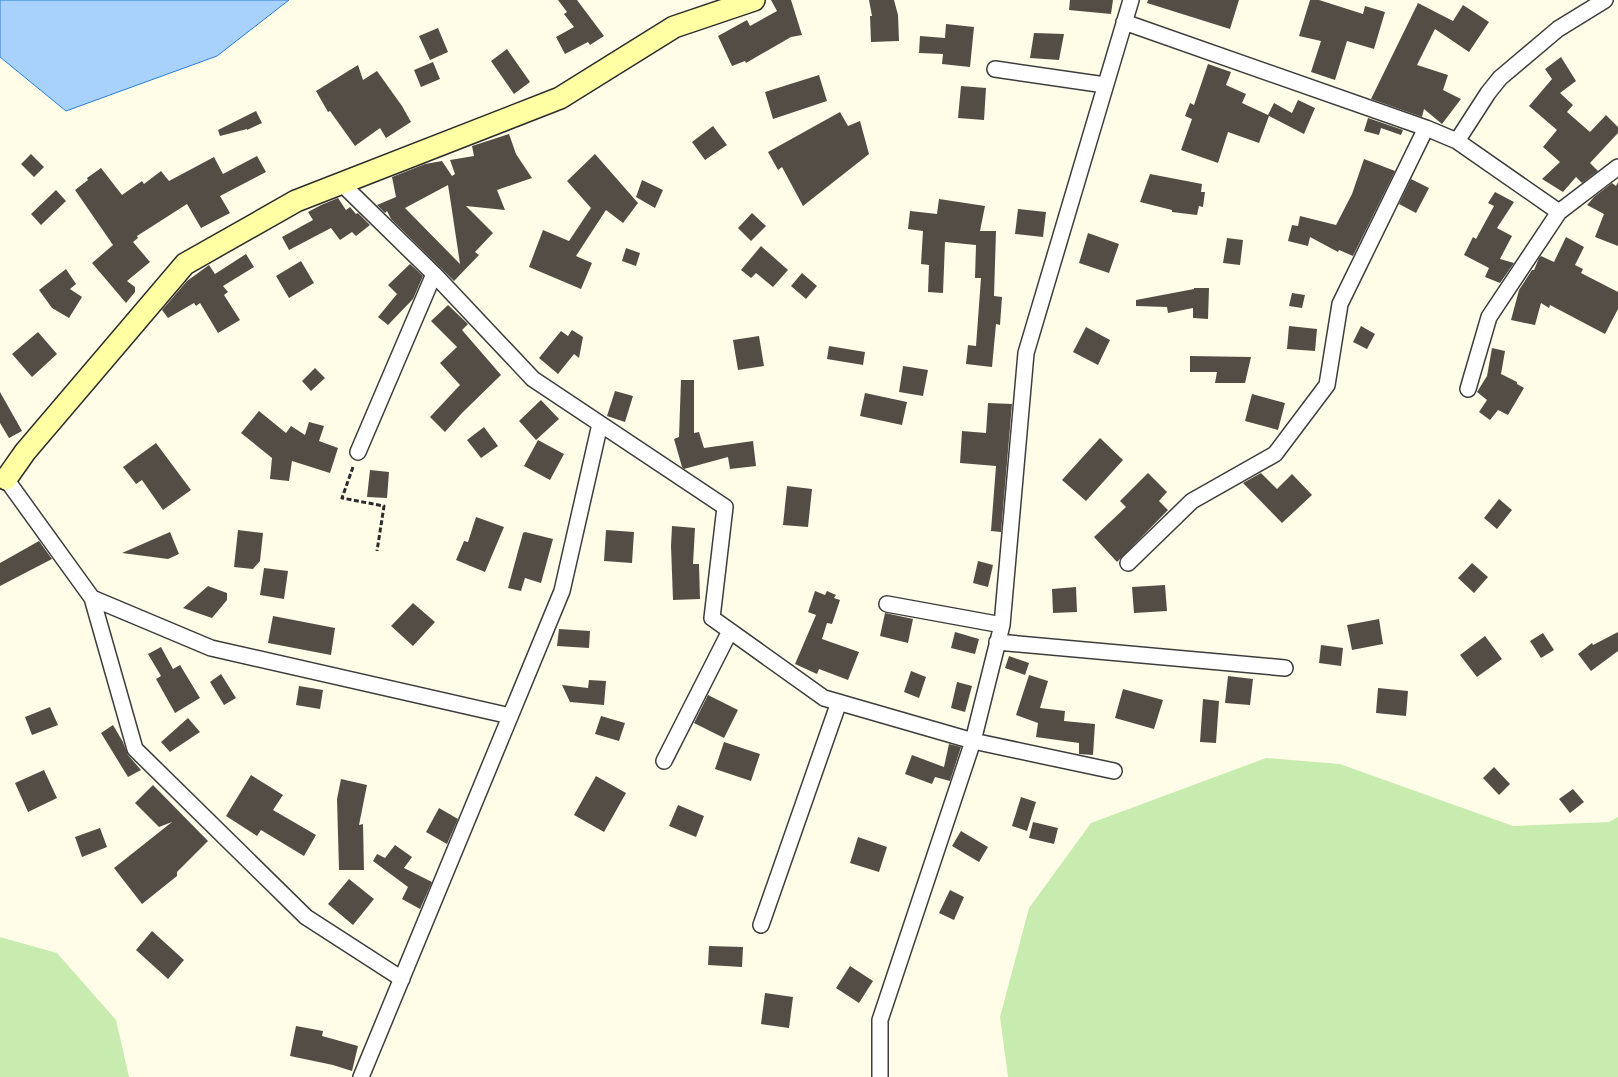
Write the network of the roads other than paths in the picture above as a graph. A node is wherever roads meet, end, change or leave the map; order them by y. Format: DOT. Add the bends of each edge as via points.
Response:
graph roads {
  1 [pos="754,0"];
  2 [pos="1130,0"];
  3 [pos="1605,0"];
  4 [pos="1124,22"];
  5 [pos="995,69"];
  6 [pos="1105,86"];
  7 [pos="1426,128"];
  8 [pos="1456,141"];
  9 [pos="1618,167"];
  10 [pos="341,183"];
  11 [pos="1558,212"];
  12 [pos="434,274"];
  13 [pos="1468,389"];
  14 [pos="600,424"];
  15 [pos="358,452"];
  16 [pos="6,479"];
  17 [pos="1128,563"];
  18 [pos="92,598"];
  19 [pos="887,604"];
  20 [pos="1002,625"];
  21 [pos="730,631"];
  22 [pos="997,642"];
  23 [pos="1285,668"];
  24 [pos="839,702"];
  25 [pos="510,716"];
  26 [pos="973,741"];
  27 [pos="664,761"];
  28 [pos="1114,772"];
  29 [pos="761,925"];
  30 [pos="402,979"];
  31 [pos="361,1077"];
  32 [pos="880,1077"];
  1 -- 10 [label="main road" via="674,27 560,98"];
  2 -- 4 [label="street"];
  3 -- 8 [label="street" via="1558,29 1500,78"];
  4 -- 6 [label="street"];
  4 -- 7 [label="street"];
  5 -- 6 [label="street"];
  6 -- 20 [label="street" via="1026,353"];
  7 -- 8 [label="street"];
  7 -- 17 [label="street" via="1340,304 1327,385 1275,454 1192,501"];
  8 -- 11 [label="street"];
  9 -- 11 [label="street"];
  10 -- 12 [label="street"];
  10 -- 16 [label="main road" via="296,201 185,264 25,452"];
  11 -- 13 [label="street" via="1489,317"];
  12 -- 14 [label="street" via="533,379"];
  12 -- 15 [label="street"];
  14 -- 21 [label="street" via="726,507 712,618"];
  14 -- 25 [label="street" via="562,591"];
  16 -- 18 [label="street"];
  18 -- 25 [label="street" via="211,648"];
  18 -- 30 [label="street" via="135,749 306,917"];
  19 -- 20 [label="street"];
  20 -- 22 [label="street"];
  21 -- 24 [label="street" via="824,698"];
  21 -- 27 [label="street"];
  22 -- 23 [label="street"];
  22 -- 26 [label="street"];
  24 -- 26 [label="street"];
  24 -- 29 [label="street"];
  25 -- 30 [label="street"];
  26 -- 28 [label="street"];
  26 -- 32 [label="street" via="880,1020"];
  30 -- 31 [label="street"];
}
